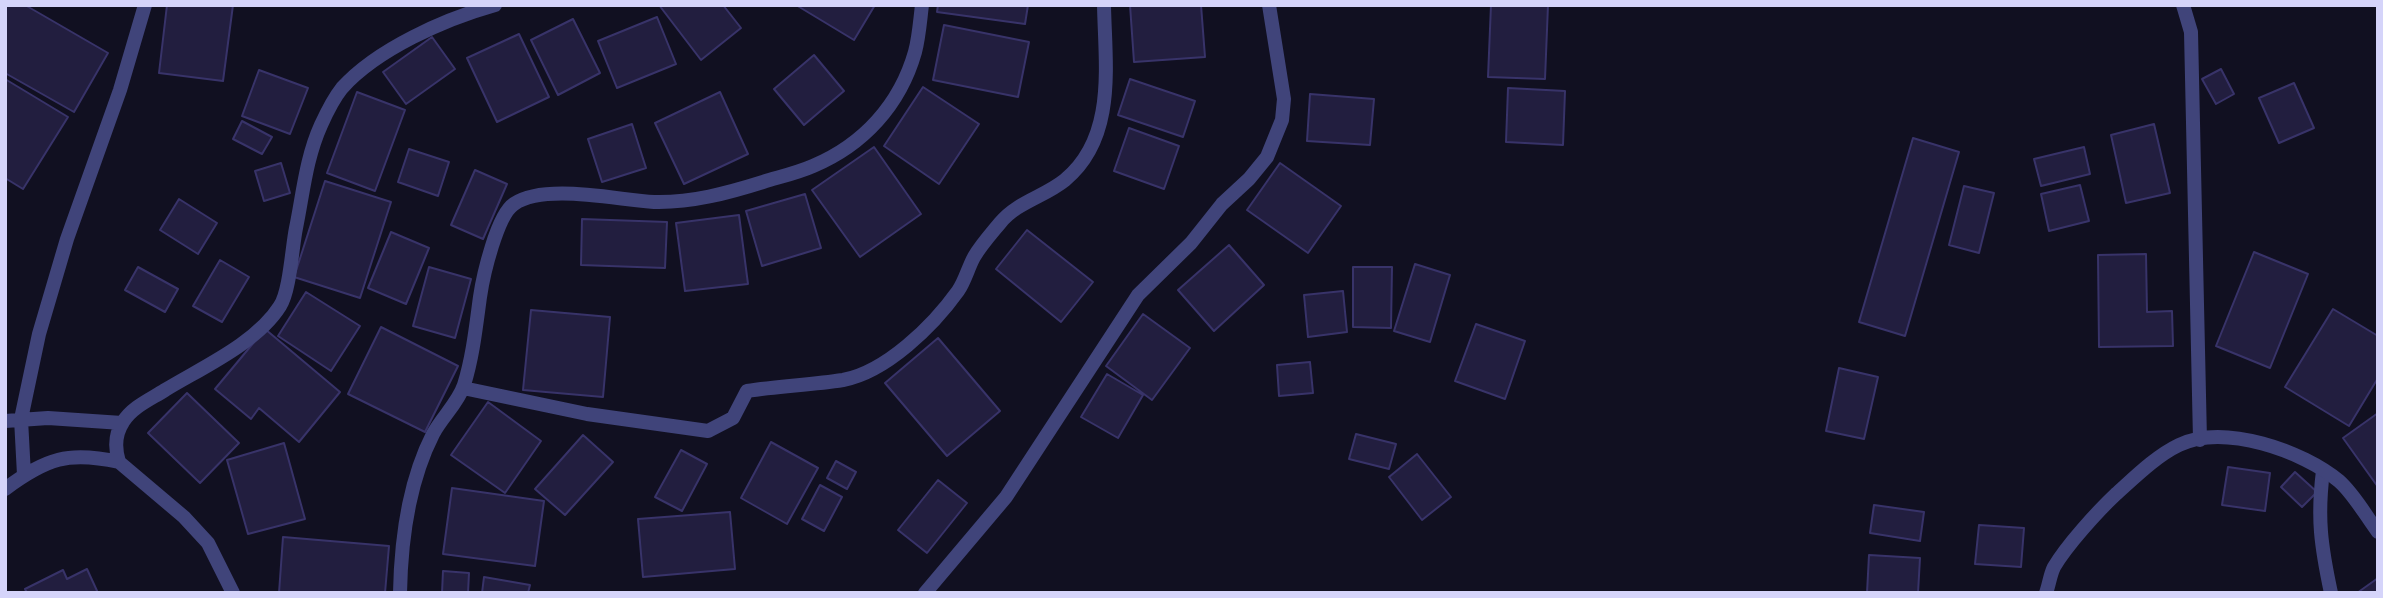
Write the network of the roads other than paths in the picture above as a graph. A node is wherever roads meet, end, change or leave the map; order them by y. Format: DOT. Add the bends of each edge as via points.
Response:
graph roads {
  1 [pos="145,5"];
  2 [pos="495,5"];
  3 [pos="922,5"];
  4 [pos="1104,5"];
  5 [pos="1269,5"];
  6 [pos="2183,5"];
  7 [pos="463,388"];
  8 [pos="21,419"];
  9 [pos="5,421"];
  10 [pos="122,422"];
  11 [pos="2200,440"];
  12 [pos="119,463"];
  13 [pos="2323,471"];
  14 [pos="24,475"];
  15 [pos="5,489"];
  16 [pos="2378,532"];
  17 [pos="233,593"];
  18 [pos="400,593"];
  19 [pos="925,593"];
  20 [pos="2046,593"];
  21 [pos="2331,593"];
  1 -- 8 [label="street" via="67,240 39,334"];
  2 -- 10 [label="street" via="416,35 342,89 321,125 304,177 282,304 239,346 134,410"];
  3 -- 7 [label="street" via="916,50 885,114 857,142 814,166 722,195 657,202 549,195 524,198 510,206 482,286"];
  4 -- 7 [label="street" via="1105,98 1087,157 1067,179 1007,214 974,258 959,290 908,344 878,368 845,379 747,391 733,418 708,431 587,414"];
  5 -- 19 [label="street" via="1284,99 1282,120 1267,158 1138,295 1006,497"];
  6 -- 11 [label="street" via="2191,32"];
  7 -- 18 [label="street" via="433,434 411,489"];
  8 -- 9 [label="street"];
  8 -- 10 [label="street"];
  8 -- 14 [label="street"];
  10 -- 12 [label="street" via="116,439"];
  11 -- 13 [label="street" via="2248,439 2285,450"];
  11 -- 20 [label="street" via="2180,444 2096,513 2054,568"];
  12 -- 14 [label="street" via="91,456 65,457"];
  12 -- 17 [label="street" via="208,543"];
  13 -- 16 [label="street" via="2340,482"];
  13 -- 21 [label="street" via="2321,549"];
  14 -- 15 [label="street"];
}
